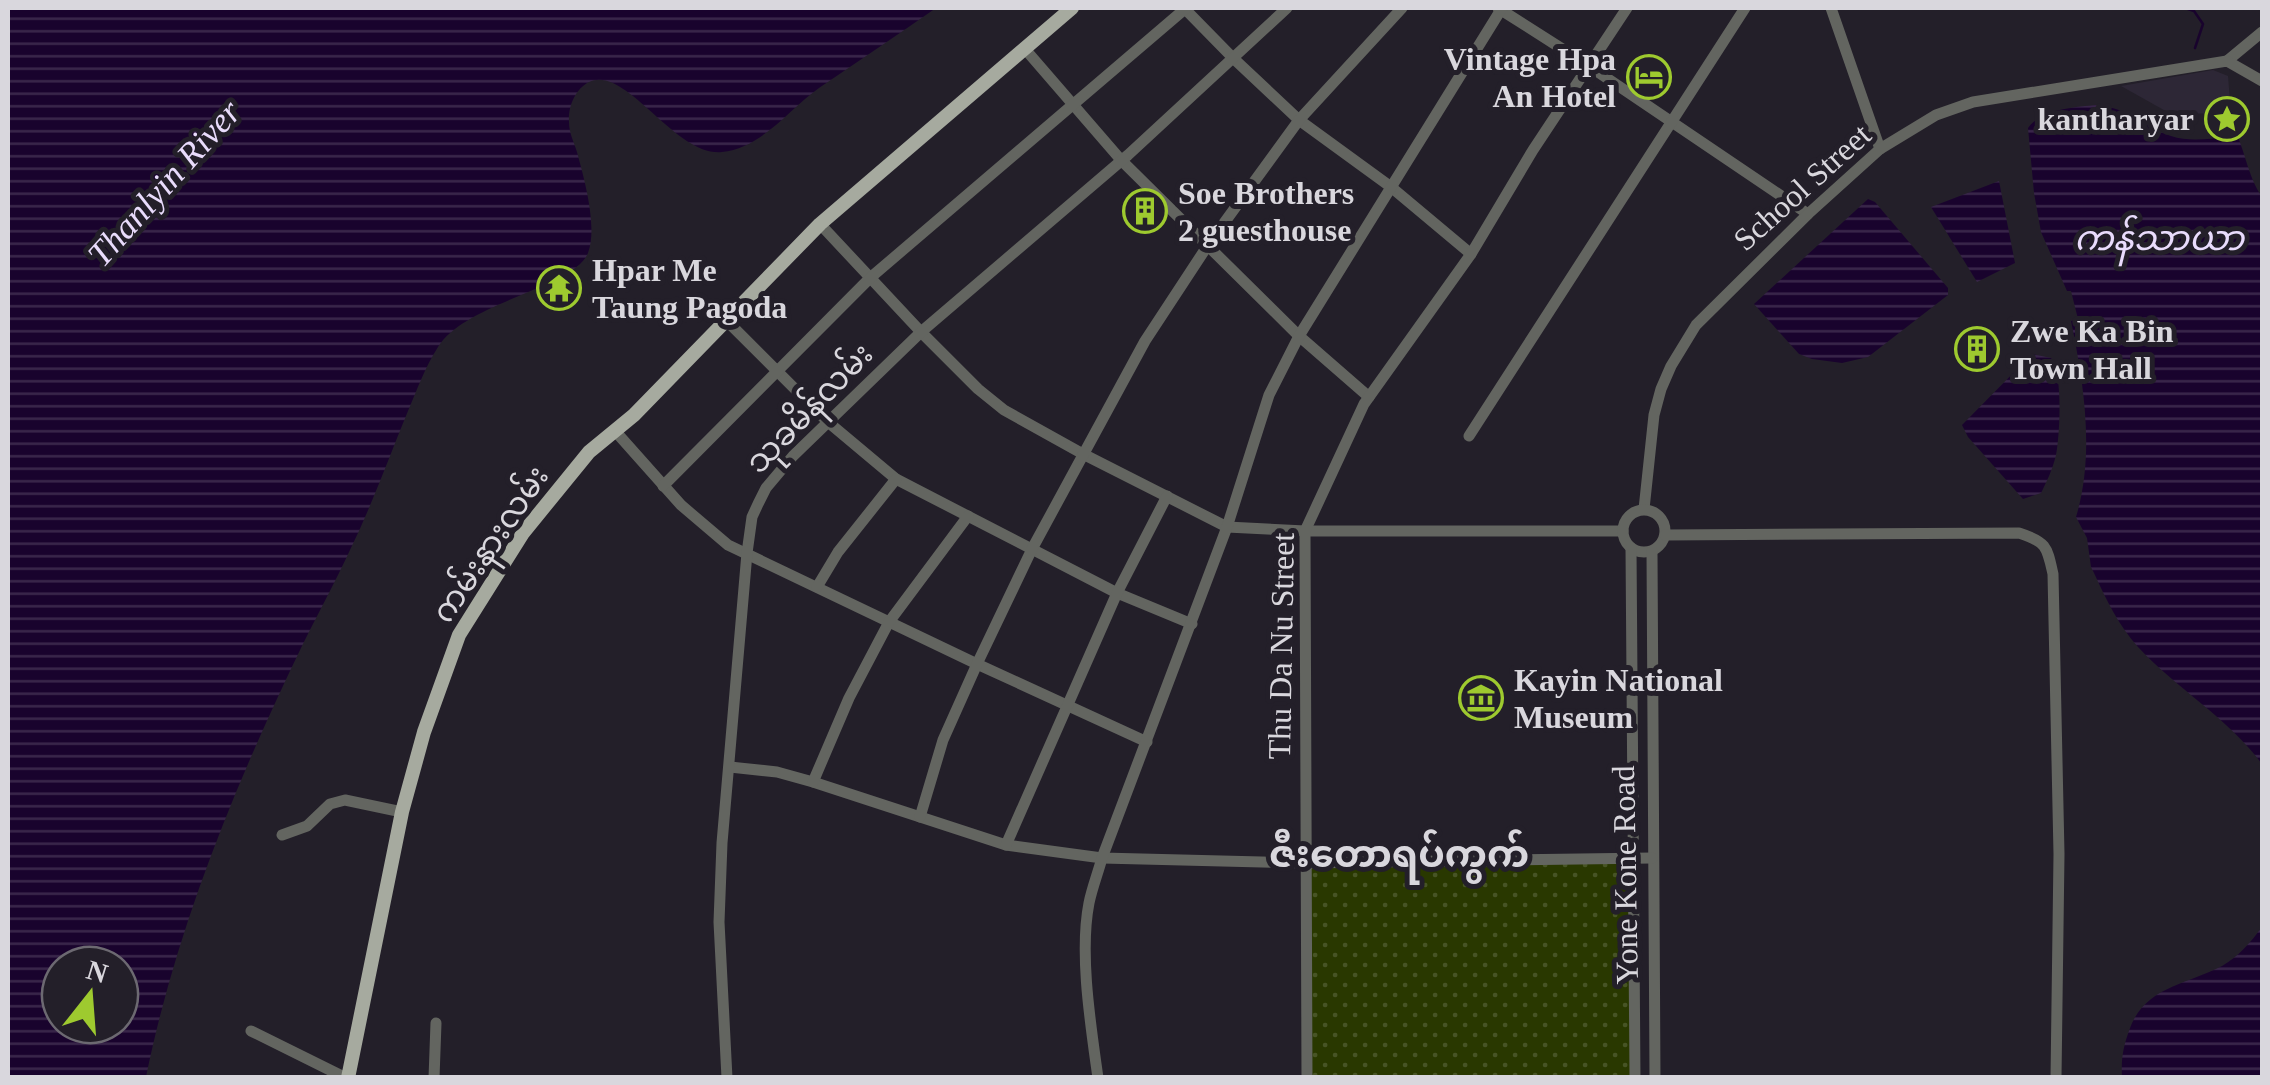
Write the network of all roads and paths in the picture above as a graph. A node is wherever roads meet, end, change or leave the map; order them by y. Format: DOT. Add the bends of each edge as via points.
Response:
graph roads {
  1 [pos="1072,8"];
  2 [pos="1185,8"];
  3 [pos="1288,8"];
  4 [pos="1402,8"];
  5 [pos="1500,8"];
  6 [pos="1627,8"];
  7 [pos="1745,8"];
  8 [pos="1831,8"];
  9 [pos="2262,32"];
  10 [pos="1025,49"];
  11 [pos="1232,58"];
  12 [pos="2221,62"];
  13 [pos="1589,66"];
  14 [pos="2262,81"];
  15 [pos="1074,105"];
  16 [pos="1299,120"];
  17 [pos="1670,121"];
  18 [pos="1880,149"];
  19 [pos="1122,160"];
  20 [pos="1390,187"];
  21 [pos="1808,214"];
  22 [pos="820,224"];
  23 [pos="1208,245"];
  24 [pos="1471,254"];
  25 [pos="870,278"];
  26 [pos="727,322"];
  27 [pos="920,332"];
  28 [pos="1298,336"];
  29 [pos="777,370"];
  30 [pos="1368,397"];
  31 [pos="828,422"];
  32 [pos="616,432"];
  33 [pos="1469,436"];
  34 [pos="1083,454"];
  35 [pos="896,478"];
  36 [pos="663,486"];
  37 [pos="1167,496"];
  38 [pos="1644,510"];
  39 [pos="968,516"];
  40 [pos="1227,527"];
  41 [pos="1306,531"];
  42 [pos="1623,531"];
  43 [pos="1666,535"];
  44 [pos="1632,548"];
  45 [pos="1032,549"];
  46 [pos="1652,551"];
  47 [pos="746,553"];
  48 [pos="817,587"];
  49 [pos="1117,593"];
  50 [pos="889,622"];
  51 [pos="1192,624"];
  52 [pos="976,664"];
  53 [pos="1633,694"];
  54 [pos="1652,696"];
  55 [pos="1067,706"];
  56 [pos="1146,742"];
  57 [pos="730,767"];
  58 [pos="813,782"];
  59 [pos="402,812"];
  60 [pos="920,817"];
  61 [pos="282,834"];
  62 [pos="1006,844"];
  63 [pos="1633,857"];
  64 [pos="1102,858"];
  65 [pos="1652,858"];
  66 [pos="1306,863"];
  67 [pos="436,1023"];
  68 [pos="251,1031"];
  69 [pos="729,1077"];
  70 [pos="347,1078"];
  71 [pos="434,1078"];
  72 [pos="1098,1078"];
  73 [pos="1306,1078"];
  74 [pos="1635,1078"];
  75 [pos="1655,1078"];
  76 [pos="2056,1078"];
  1 -- 10 [label="main road, ကမ်းနားလမ်း"];
  2 -- 11 [label="street"];
  2 -- 15 [label="street"];
  3 -- 11 [label="street, သုခမိန်လမ်း"];
  4 -- 16 [label="street"];
  5 -- 13 [label="street"];
  5 -- 20 [label="street"];
  6 -- 13 [label="street, Thu Da Nu Street"];
  7 -- 17 [label="street"];
  8 -- 18 [label="street"];
  9 -- 12 [label="street"];
  10 -- 15 [label="street"];
  10 -- 22 [label="main road, ကမ်းနားလမ်း"];
  11 -- 16 [label="street"];
  11 -- 19 [label="street, သုခမိန်လမ်း"];
  12 -- 14 [label="street"];
  12 -- 18 [label="street, School Street" via="1973,102 1936,114"];
  13 -- 17 [label="street"];
  13 -- 24 [label="street, Thu Da Nu Street"];
  15 -- 19 [label="street"];
  15 -- 25 [label="street"];
  16 -- 20 [label="street"];
  16 -- 23 [label="street"];
  17 -- 21 [label="street"];
  17 -- 33 [label="street"];
  18 -- 21 [label="street, School Street"];
  19 -- 23 [label="street"];
  19 -- 27 [label="street, သုခမိန်လမ်း"];
  20 -- 24 [label="street"];
  20 -- 28 [label="street"];
  21 -- 38 [label="street, School Street" via="1696,326 1671,366 1654,415"];
  22 -- 25 [label="street"];
  22 -- 26 [label="main road, ကမ်းနားလမ်း"];
  23 -- 28 [label="street"];
  23 -- 34 [label="street"];
  24 -- 30 [label="street, Thu Da Nu Street"];
  25 -- 27 [label="street"];
  25 -- 29 [label="street"];
  26 -- 29 [label="street"];
  26 -- 32 [label="main road, ကမ်းနားလမ်း"];
  27 -- 31 [label="street, သုခမိန်လမ်း"];
  27 -- 34 [label="street" via="1004,410"];
  28 -- 30 [label="street"];
  28 -- 40 [label="street" via="1269,395"];
  29 -- 31 [label="street"];
  29 -- 36 [label="street"];
  30 -- 41 [label="street, Thu Da Nu Street"];
  31 -- 35 [label="street"];
  31 -- 47 [label="street, သုခမိန်လမ်း" via="766,488"];
  32 -- 36 [label="street"];
  32 -- 59 [label="main road, ကမ်းနားလမ်း" via="589,452 523,533 459,635"];
  34 -- 37 [label="street"];
  34 -- 45 [label="street"];
  35 -- 39 [label="street"];
  35 -- 48 [label="street"];
  36 -- 47 [label="street" via="711,532"];
  37 -- 40 [label="street"];
  37 -- 49 [label="street"];
  38 -- 42 [label="street" via="1627,518"];
  38 -- 43 [label="street" via="1663,520"];
  39 -- 45 [label="street"];
  39 -- 50 [label="street"];
  40 -- 41 [label="street"];
  40 -- 51 [label="street"];
  41 -- 42 [label="street"];
  41 -- 66 [label="street, Thu Da Nu Street"];
  42 -- 44 [label="street"];
  43 -- 46 [label="street"];
  43 -- 76 [label="street" via="2019,534 2048,548 2054,574 2058,834"];
  44 -- 46 [label="street"];
  44 -- 53 [label="street"];
  45 -- 49 [label="street"];
  45 -- 52 [label="street"];
  46 -- 54 [label="street, Yone Kone Road"];
  47 -- 48 [label="street"];
  47 -- 57 [label="street, သုခမိန်လမ်း"];
  48 -- 50 [label="street"];
  49 -- 51 [label="street"];
  49 -- 55 [label="street"];
  50 -- 52 [label="street"];
  50 -- 58 [label="street"];
  51 -- 56 [label="street"];
  52 -- 55 [label="street"];
  52 -- 60 [label="street"];
  53 -- 54 [label="street"];
  53 -- 63 [label="street"];
  54 -- 65 [label="street, Yone Kone Road"];
  55 -- 56 [label="street"];
  55 -- 62 [label="street"];
  56 -- 64 [label="street"];
  57 -- 58 [label="street"];
  57 -- 69 [label="street, သုခမိန်လမ်း" via="719,922"];
  58 -- 60 [label="street"];
  59 -- 61 [label="street" via="345,800"];
  59 -- 70 [label="main road, ကမ်းနားလမ်း"];
  60 -- 62 [label="street"];
  62 -- 64 [label="street"];
  63 -- 65 [label="street"];
  63 -- 66 [label="street"];
  63 -- 74 [label="street"];
  64 -- 66 [label="street"];
  64 -- 72 [label="street" via="1086,932"];
  65 -- 75 [label="street, Yone Kone Road"];
  66 -- 73 [label="street, Thu Da Nu Street"];
  67 -- 71 [label="street"];
  68 -- 70 [label="street"];
}
